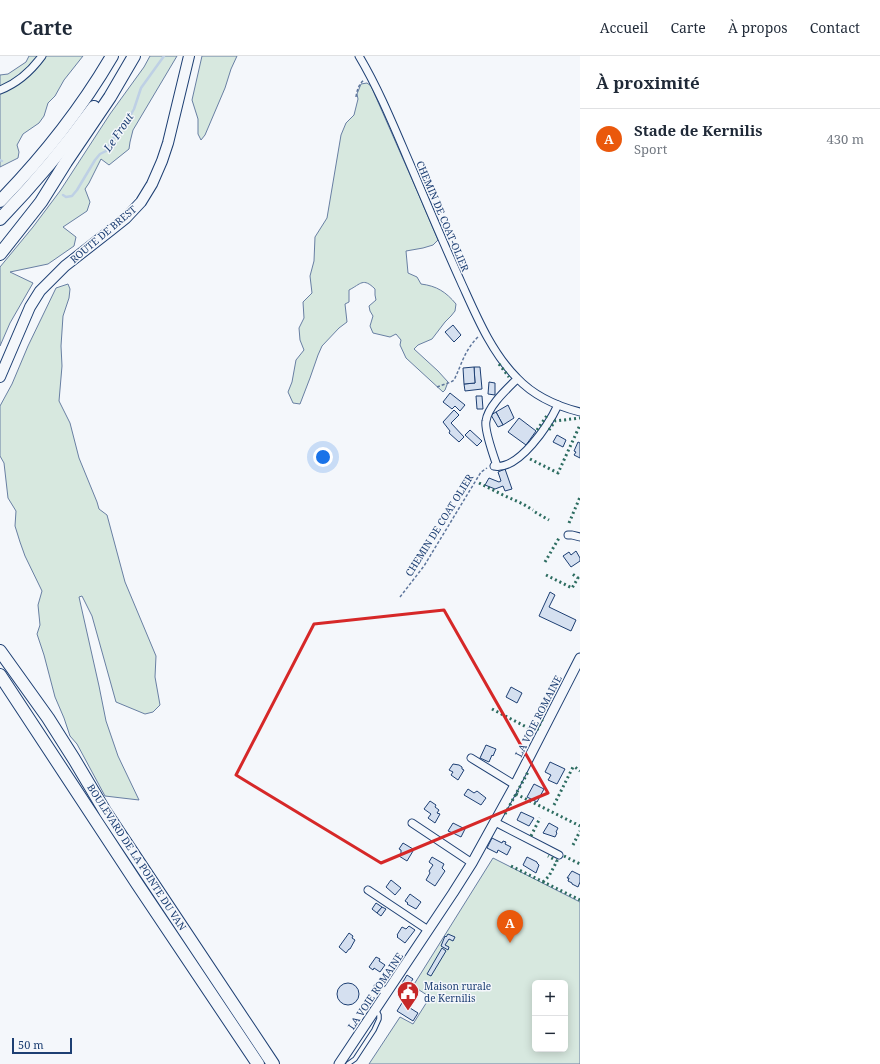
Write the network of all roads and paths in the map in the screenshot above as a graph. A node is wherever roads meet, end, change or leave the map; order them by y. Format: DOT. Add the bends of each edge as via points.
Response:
graph roads {
  1 [pos="42,56"];
  2 [pos="112,56"];
  3 [pos="128,56"];
  4 [pos="134,56"];
  5 [pos="189,56"];
  6 [pos="359,56"];
  7 [pos="371,77"];
  8 [pos="0,90"];
  9 [pos="356,97"];
  10 [pos="0,201"];
  11 [pos="0,220"];
  12 [pos="0,254"];
  13 [pos="485,332"];
  14 [pos="0,377"];
  15 [pos="517,379"];
  16 [pos="438,387"];
  17 [pos="558,405"];
  18 [pos="580,412"];
  19 [pos="496,466"];
  20 [pos="568,535"];
  21 [pos="580,537"];
  22 [pos="400,597"];
  23 [pos="0,651"];
  24 [pos="580,658"];
  25 [pos="0,675"];
  26 [pos="471,758"];
  27 [pos="516,784"];
  28 [pos="494,822"];
  29 [pos="412,823"];
  30 [pos="559,855"];
  31 [pos="472,863"];
  32 [pos="368,890"];
  33 [pos="428,930"];
  34 [pos="378,987"];
  35 [pos="386,993"];
  36 [pos="376,1010"];
  37 [pos="258,1064"];
  38 [pos="273,1064"];
  39 [pos="339,1064"];
  40 [pos="348,1064"];
  1 -- 8 [label="street" via="23,77"];
  2 -- 10 [label="highway" via="72,117"];
  3 -- 11 [label="highway" via="68,142"];
  4 -- 12 [label="highway" via="110,98 41,202"];
  5 -- 14 [label="main road, ROUTE DE BREST" via="168,143 152,184 141,202 126,218 65,266 40,291 30,307"];
  6 -- 7 [label="street, CHEMIN DE COAT-OLIER"];
  7 -- 9 [label="path" via="358,86"];
  7 -- 13 [label="street, CHEMIN DE COAT-OLIER"];
  13 -- 15 [label="street, CHEMIN DE COAT-OLIER" via="504,364"];
  13 -- 16 [label="path" via="469,347 454,380"];
  15 -- 17 [label="street, CHEMIN DE COAT-OLIER" via="533,393"];
  15 -- 19 [label="street" via="493,405 486,420 486,430"];
  17 -- 18 [label="street, CHEMIN DE COAT-OLIER"];
  17 -- 19 [label="street" via="545,428 523,454 511,463"];
  19 -- 22 [label="path, CHEMIN DE COAT OLIER" via="488,467 481,472 424,566"];
  20 -- 21 [label="street"];
  23 -- 38 [label="highway, BOULEVARD DE LA POINTE DU VAN" via="48,718 106,813"];
  24 -- 27 [label="street, LA VOIE ROMAINE"];
  25 -- 37 [label="highway, BOULEVARD DE LA POINTE DU VAN"];
  26 -- 27 [label="street"];
  27 -- 28 [label="street, LA VOIE ROMAINE"];
  28 -- 30 [label="street"];
  28 -- 31 [label="street, LA VOIE ROMAINE"];
  29 -- 31 [label="street"];
  31 -- 33 [label="street, LA VOIE ROMAINE"];
  32 -- 33 [label="street"];
  33 -- 35 [label="street, LA VOIE ROMAINE"];
  34 -- 35 [label="street"];
  35 -- 36 [label="street, LA VOIE ROMAINE"];
  36 -- 39 [label="street, LA VOIE ROMAINE"];
  36 -- 40 [label="lane" via="379,1015 377,1024 355,1059"];
}
